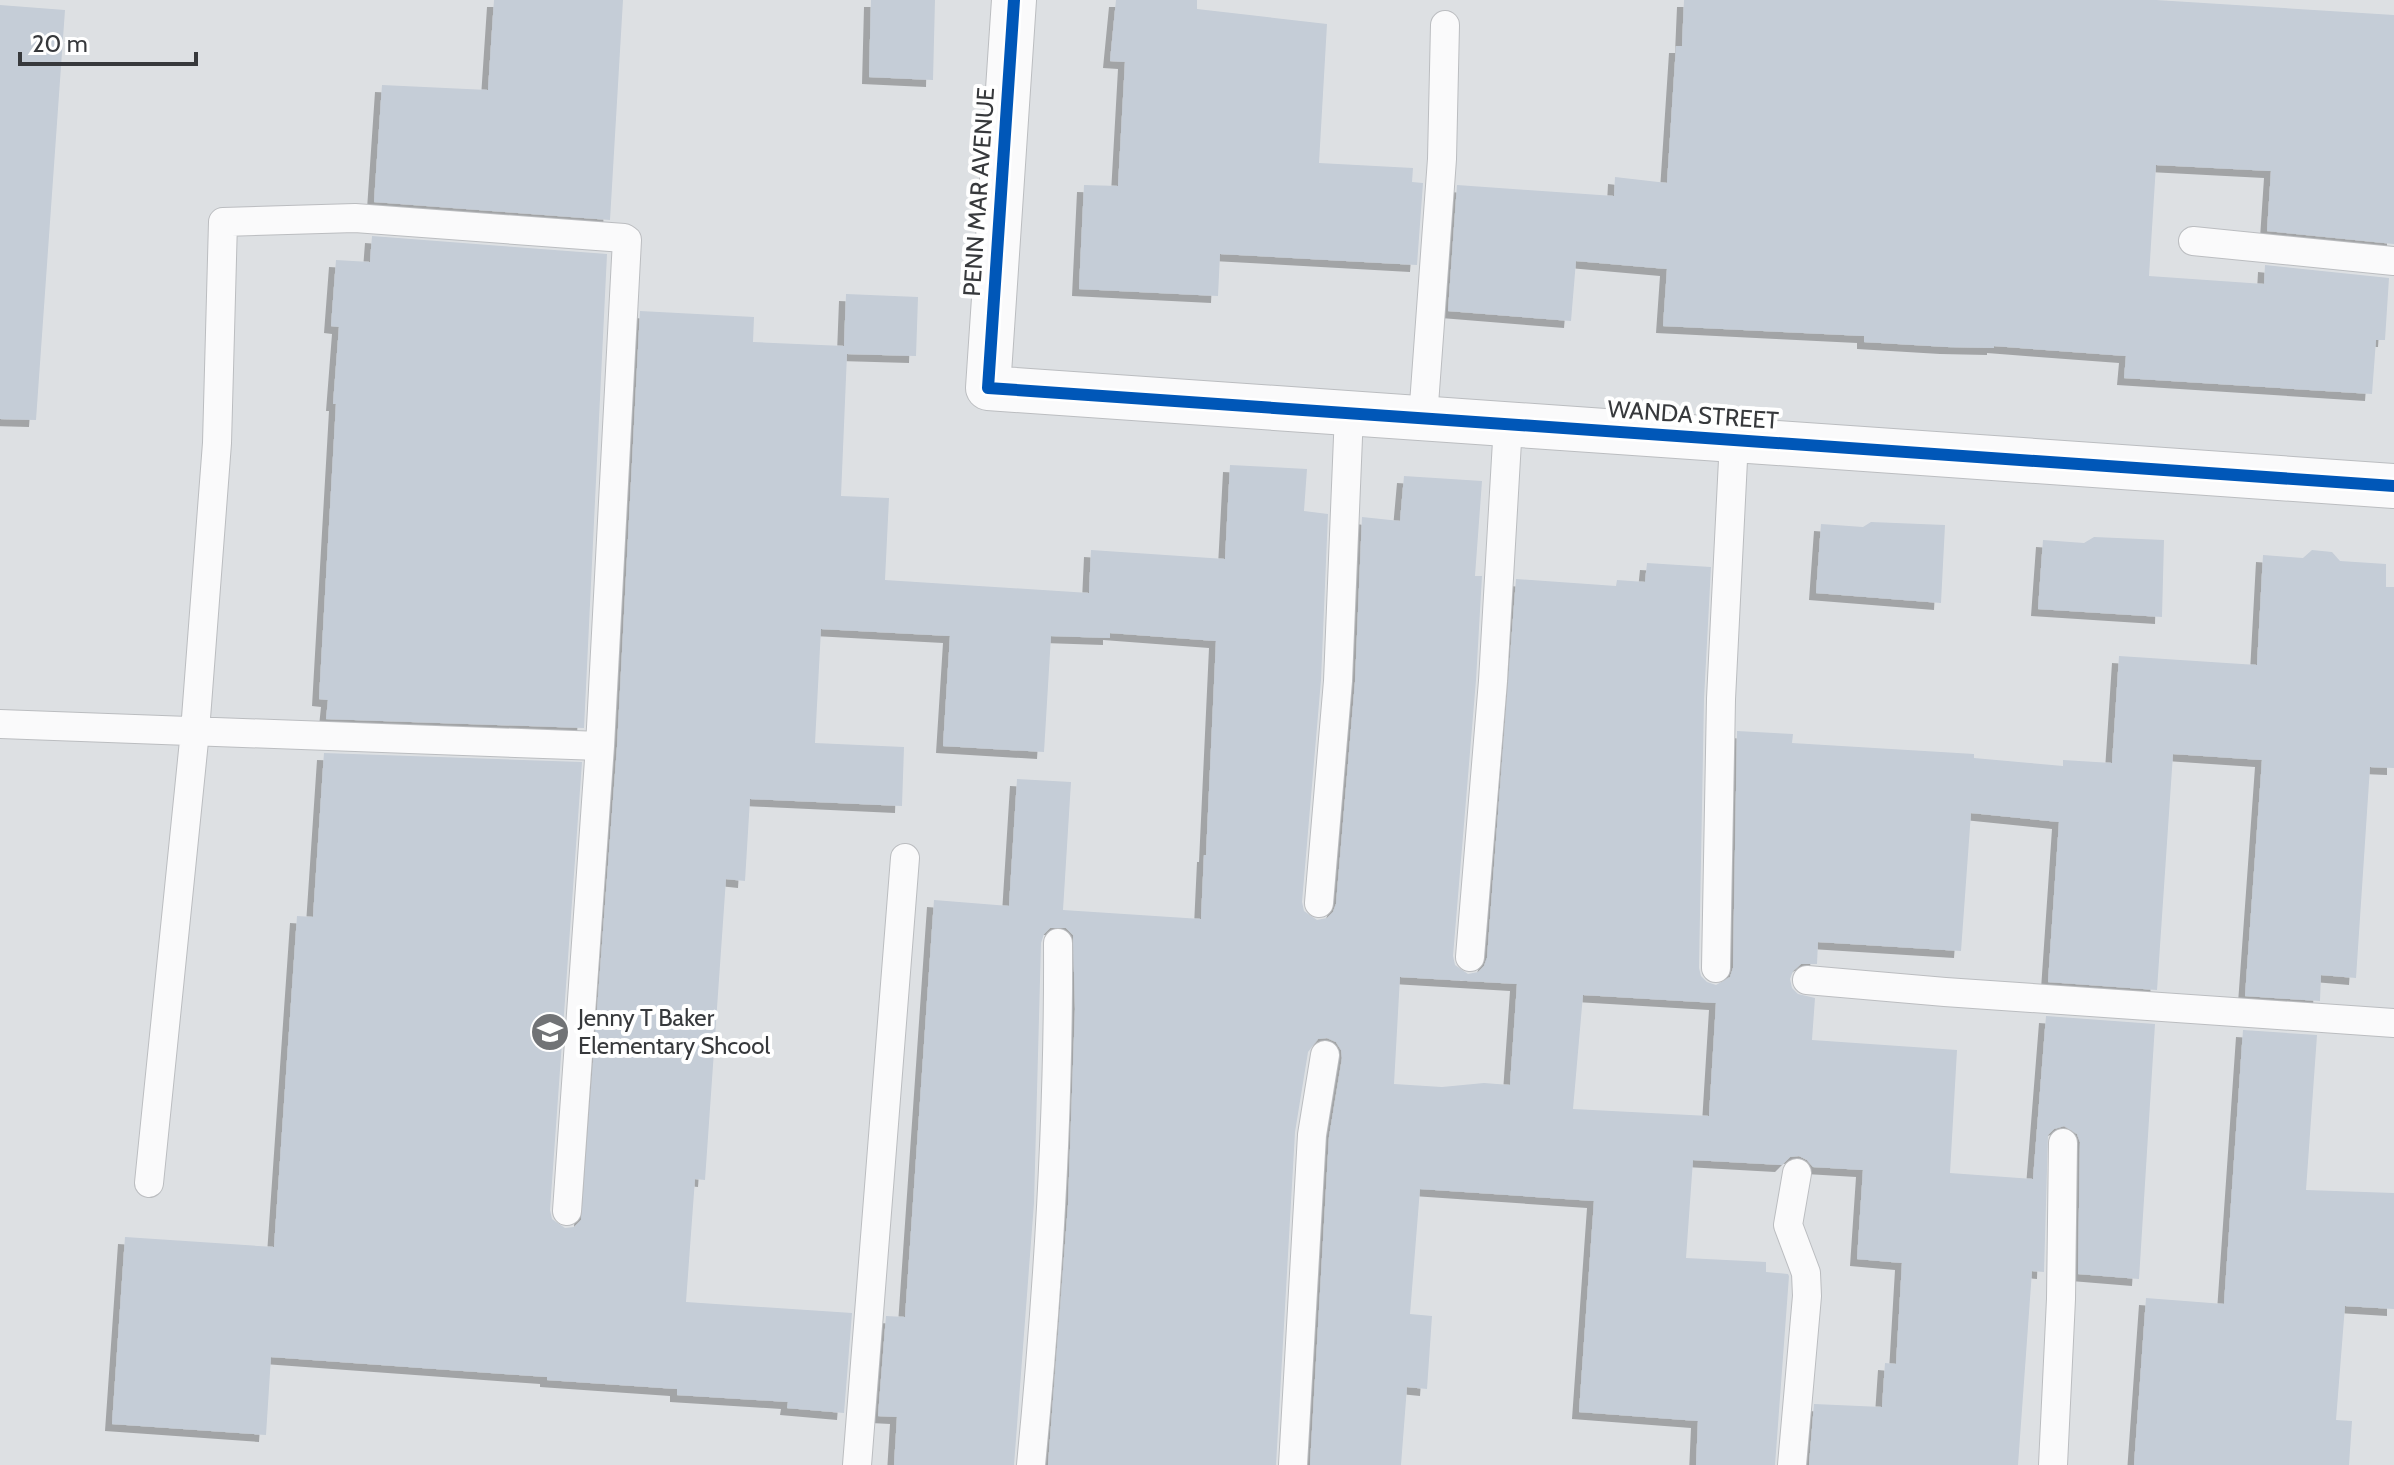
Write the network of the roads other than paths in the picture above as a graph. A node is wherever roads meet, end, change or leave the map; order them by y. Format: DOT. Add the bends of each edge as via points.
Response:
graph roads {
  1 [pos="1014,0"];
  2 [pos="1445,25"];
  3 [pos="2193,241"];
  4 [pos="2394,261"];
  5 [pos="988,388"];
  6 [pos="1349,413"];
  7 [pos="1423,418"];
  8 [pos="1508,424"];
  9 [pos="1734,440"];
  10 [pos="2394,486"];
  11 [pos="0,724"];
  12 [pos="195,731"];
  13 [pos="600,746"];
  14 [pos="905,858"];
  15 [pos="1319,903"];
  16 [pos="1058,943"];
  17 [pos="1470,957"];
  18 [pos="1716,968"];
  19 [pos="1807,980"];
  20 [pos="2394,1023"];
  21 [pos="1325,1055"];
  22 [pos="2063,1143"];
  23 [pos="1797,1173"];
  24 [pos="149,1183"];
  25 [pos="567,1211"];
  26 [pos="857,1465"];
  27 [pos="1031,1465"];
  28 [pos="1293,1465"];
  29 [pos="1792,1465"];
  30 [pos="2053,1465"];
  1 -- 5 [label="street, PENN MAR AVENUE"];
  2 -- 7 [label="lane" via="1442,159"];
  3 -- 4 [label="lane"];
  5 -- 6 [label="street, WANDA STREET"];
  6 -- 7 [label="street, WANDA STREET"];
  6 -- 15 [label="lane" via="1338,681"];
  7 -- 8 [label="street, WANDA STREET"];
  8 -- 9 [label="street, WANDA STREET"];
  8 -- 17 [label="lane"];
  9 -- 10 [label="street, WANDA STREET"];
  9 -- 18 [label="lane" via="1721,699"];
  11 -- 12 [label="lane"];
  12 -- 13 [label="lane"];
  12 -- 13 [label="lane" via="217,443 223,223 355,218 627,240"];
  12 -- 24 [label="lane"];
  13 -- 25 [label="lane"];
  14 -- 26 [label="lane"];
  16 -- 27 [label="lane" via="1059,1063"];
  19 -- 20 [label="lane"];
  21 -- 28 [label="lane" via="1312,1135"];
  22 -- 30 [label="lane"];
  23 -- 29 [label="lane" via="1788,1225 1806,1273 1807,1296"];
}
